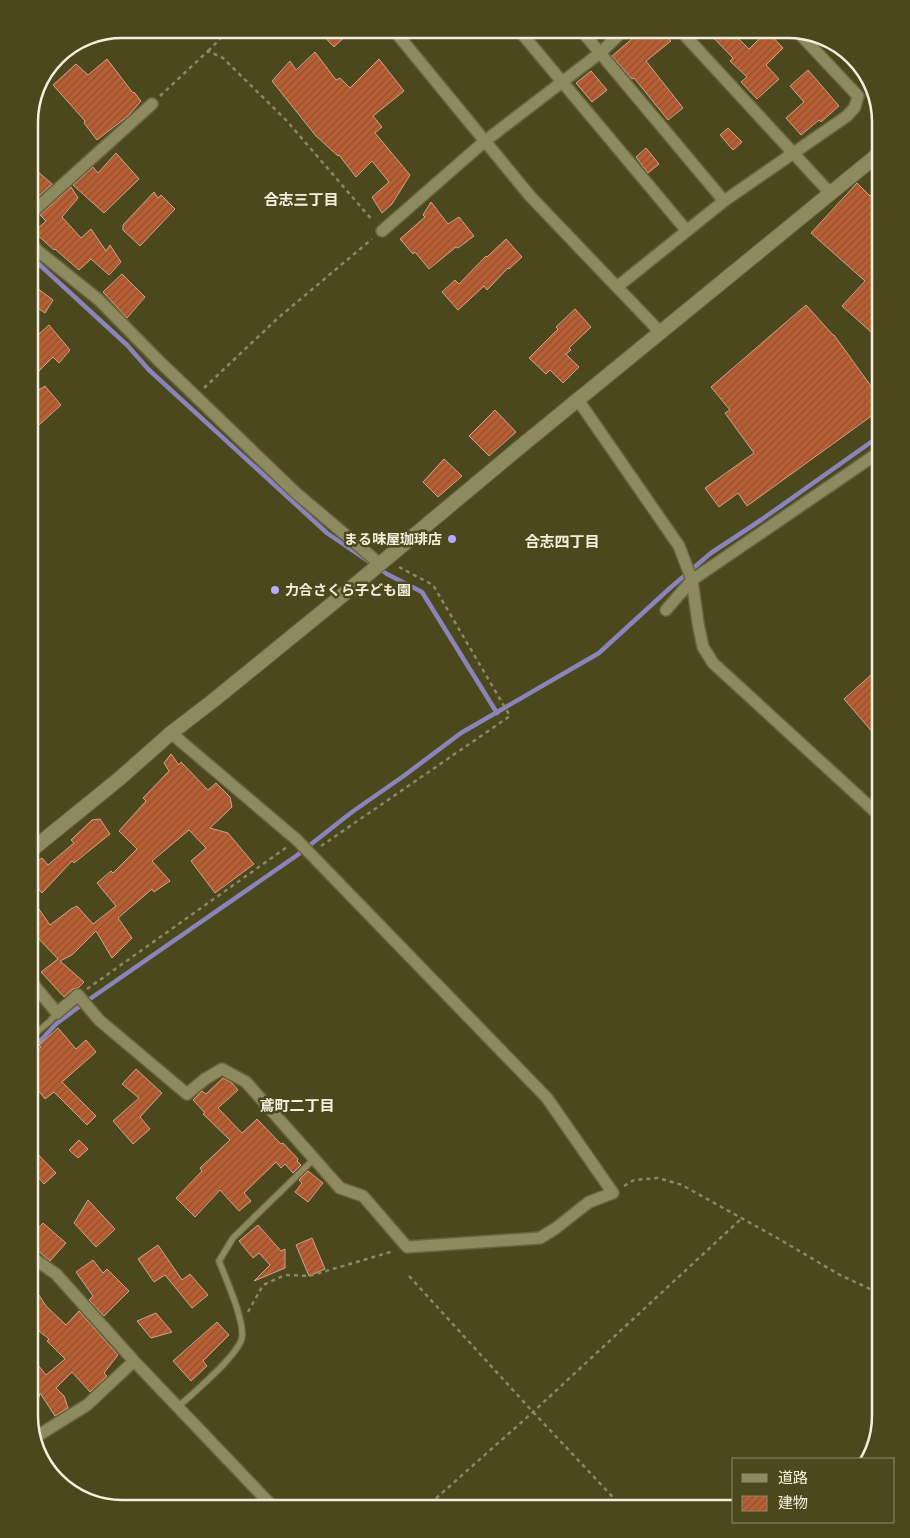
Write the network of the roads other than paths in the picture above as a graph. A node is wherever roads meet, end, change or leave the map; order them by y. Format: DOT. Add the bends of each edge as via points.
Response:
graph roads {
  1 [pos="400,38"];
  2 [pos="525,38"];
  3 [pos="588,38"];
  4 [pos="616,38"];
  5 [pos="687,38"];
  6 [pos="804,39"];
  7 [pos="600,53"];
  8 [pos="562,82"];
  9 [pos="152,104"];
  10 [pos="485,141"];
  11 [pos="794,154"];
  12 [pos="872,159"];
  13 [pos="830,193"];
  14 [pos="724,201"];
  15 [pos="38,207"];
  16 [pos="382,231"];
  17 [pos="687,231"];
  18 [pos="38,252"];
  19 [pos="617,286"];
  20 [pos="661,333"];
  21 [pos="578,400"];
  22 [pos="872,457"];
  23 [pos="380,564"];
  24 [pos="692,580"];
  25 [pos="666,610"];
  26 [pos="170,733"];
  27 [pos="872,809"];
  28 [pos="38,845"];
  29 [pos="38,990"];
  30 [pos="57,1012"];
  31 [pos="38,1031"];
  32 [pos="314,1159"];
  33 [pos="38,1261"];
  34 [pos="134,1361"];
  35 [pos="178,1407"];
  36 [pos="39,1435"];
  37 [pos="266,1500"];
  1 -- 10 [label="street"];
  2 -- 8 [label="street"];
  3 -- 7 [label="street"];
  4 -- 7 [label="street"];
  5 -- 11 [label="street"];
  6 -- 11 [label="street" via="858,96 855,107 847,116"];
  7 -- 8 [label="street"];
  7 -- 14 [label="street"];
  8 -- 10 [label="street"];
  8 -- 17 [label="street"];
  9 -- 15 [label="street"];
  10 -- 16 [label="street"];
  10 -- 19 [label="street" via="530,196"];
  11 -- 13 [label="street"];
  11 -- 14 [label="street"];
  12 -- 13 [label="street"];
  13 -- 20 [label="street"];
  14 -- 17 [label="street"];
  17 -- 19 [label="street"];
  18 -- 23 [label="street" via="99,300 296,493"];
  19 -- 20 [label="street"];
  20 -- 21 [label="street"];
  21 -- 23 [label="street"];
  21 -- 24 [label="street" via="679,546"];
  22 -- 24 [label="street"];
  23 -- 26 [label="street"];
  24 -- 25 [label="street"];
  24 -- 27 [label="street" via="703,647 713,663"];
  26 -- 28 [label="street"];
  26 -- 32 [label="street" via="297,840 547,1098 613,1193 589,1202 540,1238 407,1247 363,1196 340,1188"];
  29 -- 30 [label="street"];
  30 -- 31 [label="lane"];
  30 -- 32 [label="street" via="78,995 99,1020 187,1094 222,1069 246,1082"];
  32 -- 35 [label="lane" via="234,1238 219,1261 242,1324 242,1339 232,1356"];
  33 -- 34 [label="street" via="56,1274"];
  34 -- 35 [label="street"];
  34 -- 36 [label="street" via="87,1405"];
  35 -- 37 [label="street"];
}
